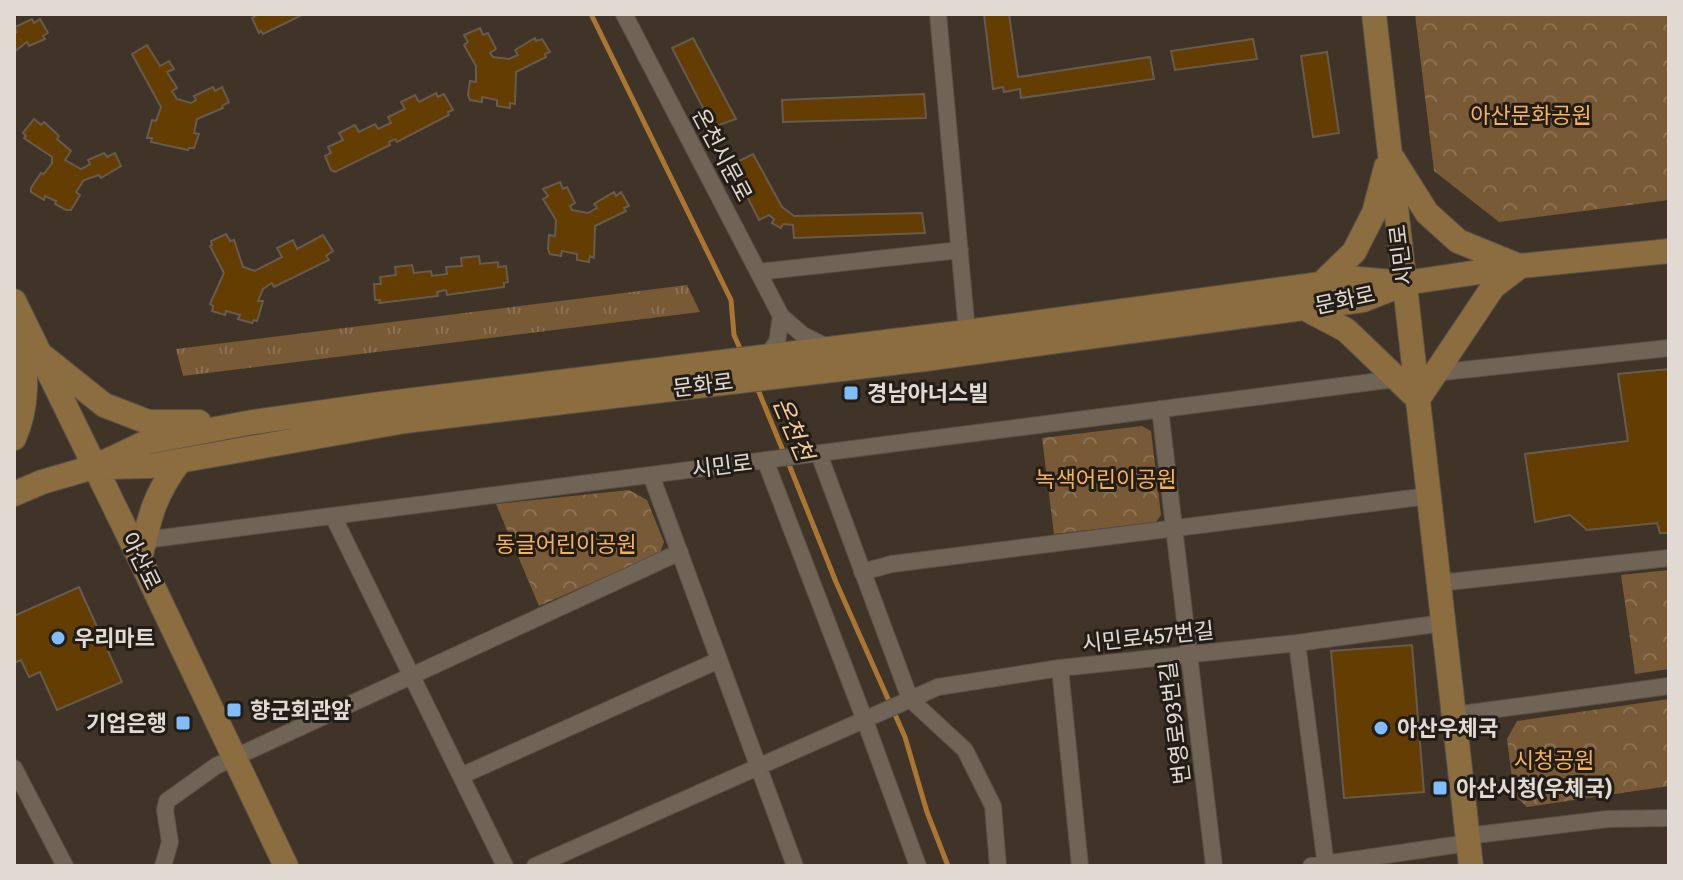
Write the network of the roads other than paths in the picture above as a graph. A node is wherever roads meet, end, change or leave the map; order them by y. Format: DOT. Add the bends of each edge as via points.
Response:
graph roads {
  1 [pos="624,14"];
  2 [pos="938,14"];
  3 [pos="1374,14"];
  4 [pos="1390,154"];
  5 [pos="960,250"];
  6 [pos="1669,251"];
  7 [pos="1520,266"];
  8 [pos="758,272"];
  9 [pos="1405,283"];
  10 [pos="1321,284"];
  11 [pos="1304,308"];
  12 [pos="18,309"];
  13 [pos="781,316"];
  14 [pos="967,332"];
  15 [pos="1669,348"];
  16 [pos="832,349"];
  17 [pos="39,353"];
  18 [pos="778,357"];
  19 [pos="732,371"];
  20 [pos="1434,373"];
  21 [pos="1395,379"];
  22 [pos="1418,399"];
  23 [pos="1160,409"];
  24 [pos="253,422"];
  25 [pos="14,438"];
  26 [pos="819,454"];
  27 [pos="765,460"];
  28 [pos="180,461"];
  29 [pos="94,467"];
  30 [pos="651,475"];
  31 [pos="14,494"];
  32 [pos="1429,496"];
  33 [pos="333,516"];
  34 [pos="1174,527"];
  35 [pos="142,550"];
  36 [pos="680,552"];
  37 [pos="1669,558"];
  38 [pos="862,572"];
  39 [pos="1439,583"];
  40 [pos="1443,623"];
  41 [pos="1297,643"];
  42 [pos="1189,656"];
  43 [pos="719,660"];
  44 [pos="1060,668"];
  45 [pos="411,674"];
  46 [pos="1669,686"];
  47 [pos="910,699"];
  48 [pos="1454,715"];
  49 [pos="864,718"];
  50 [pos="232,756"];
  51 [pos="758,766"];
  52 [pos="14,768"];
  53 [pos="461,776"];
  54 [pos="1669,818"];
  55 [pos="1469,848"];
  56 [pos="1321,865"];
  57 [pos="65,866"];
  58 [pos="163,866"];
  59 [pos="286,866"];
  60 [pos="505,866"];
  61 [pos="535,866"];
  62 [pos="795,866"];
  63 [pos="918,866"];
  64 [pos="998,866"];
  65 [pos="1080,866"];
  66 [pos="1214,866"];
  1 -- 8 [label="street, 온천시문로"];
  2 -- 5 [label="street"];
  3 -- 4 [label="main road, 시민로"];
  4 -- 7 [label="main road" via="1427,213 1458,241"];
  4 -- 9 [label="main road, 시민로"];
  4 -- 10 [label="main road" via="1374,213 1354,252"];
  5 -- 8 [label="street"];
  5 -- 14 [label="street"];
  6 -- 7 [label="main road, 문화로"];
  7 -- 9 [label="main road, 문화로"];
  7 -- 20 [label="main road" via="1493,287"];
  8 -- 13 [label="street, 온천시문로"];
  9 -- 10 [label="main road, 문화로" via="1358,279"];
  9 -- 11 [label="main road, 문화로" via="1363,300"];
  9 -- 22 [label="main road, 시민로"];
  10 -- 14 [label="main road, 문화로"];
  11 -- 18 [label="main road, 문화로" via="925,359"];
  11 -- 21 [label="main road" via="1346,330"];
  12 -- 17 [label="main road, 아산로"];
  12 -- 25 [label="main road" via="26,391 23,419"];
  13 -- 16 [label="street" via="803,335"];
  13 -- 18 [label="street"];
  14 -- 16 [label="main road, 문화로"];
  15 -- 20 [label="street"];
  16 -- 18 [label="main road, 문화로"];
  17 -- 24 [label="main road" via="104,405 148,422"];
  17 -- 29 [label="main road, 아산로"];
  18 -- 19 [label="main road"];
  19 -- 24 [label="main road, 문화로" via="381,404"];
  19 -- 28 [label="main road, 문화로"];
  20 -- 22 [label="main road"];
  21 -- 22 [label="main road"];
  21 -- 23 [label="street, 시민로"];
  22 -- 32 [label="main road, 시민로"];
  23 -- 26 [label="street, 시민로"];
  23 -- 34 [label="street, 번영로93번길"];
  24 -- 29 [label="main road, 문화로" via="147,442"];
  26 -- 27 [label="street, 시민로"];
  26 -- 38 [label="street"];
  27 -- 30 [label="street, 시민로"];
  27 -- 49 [label="street"];
  28 -- 29 [label="main road, 문화로"];
  28 -- 35 [label="main road" via="161,485"];
  29 -- 31 [label="main road, 문화로"];
  29 -- 35 [label="main road, 아산로"];
  30 -- 33 [label="street, 시민로"];
  30 -- 36 [label="street"];
  32 -- 34 [label="street"];
  32 -- 39 [label="main road, 시민로"];
  33 -- 35 [label="street, 시민로"];
  33 -- 45 [label="street"];
  34 -- 38 [label="street"];
  34 -- 42 [label="street, 번영로93번길"];
  35 -- 50 [label="main road, 아산로"];
  36 -- 43 [label="street"];
  36 -- 45 [label="street"];
  37 -- 39 [label="street"];
  38 -- 47 [label="street"];
  39 -- 40 [label="main road, 시민로"];
  40 -- 41 [label="street, 시민로457번길"];
  40 -- 48 [label="main road, 시민로"];
  41 -- 42 [label="street, 시민로457번길"];
  41 -- 56 [label="street"];
  42 -- 44 [label="street, 시민로457번길"];
  42 -- 66 [label="street, 번영로93번길"];
  43 -- 51 [label="street"];
  43 -- 53 [label="street"];
  44 -- 47 [label="street, 시민로457번길" via="938,687"];
  44 -- 65 [label="street"];
  45 -- 50 [label="street"];
  45 -- 53 [label="street"];
  46 -- 48 [label="street"];
  47 -- 49 [label="street, 시민로457번길"];
  47 -- 64 [label="street" via="965,750 993,806"];
  48 -- 55 [label="main road, 시민로"];
  49 -- 51 [label="street, 시민로457번길"];
  49 -- 63 [label="street"];
  50 -- 58 [label="street" via="167,801 170,842"];
  50 -- 59 [label="main road, 아산로"];
  51 -- 61 [label="street, 시민로457번길"];
  51 -- 62 [label="street"];
  52 -- 57 [label="street"];
  53 -- 60 [label="street"];
  54 -- 55 [label="street" via="1608,819"];
  55 -- 56 [label="street"];
}
